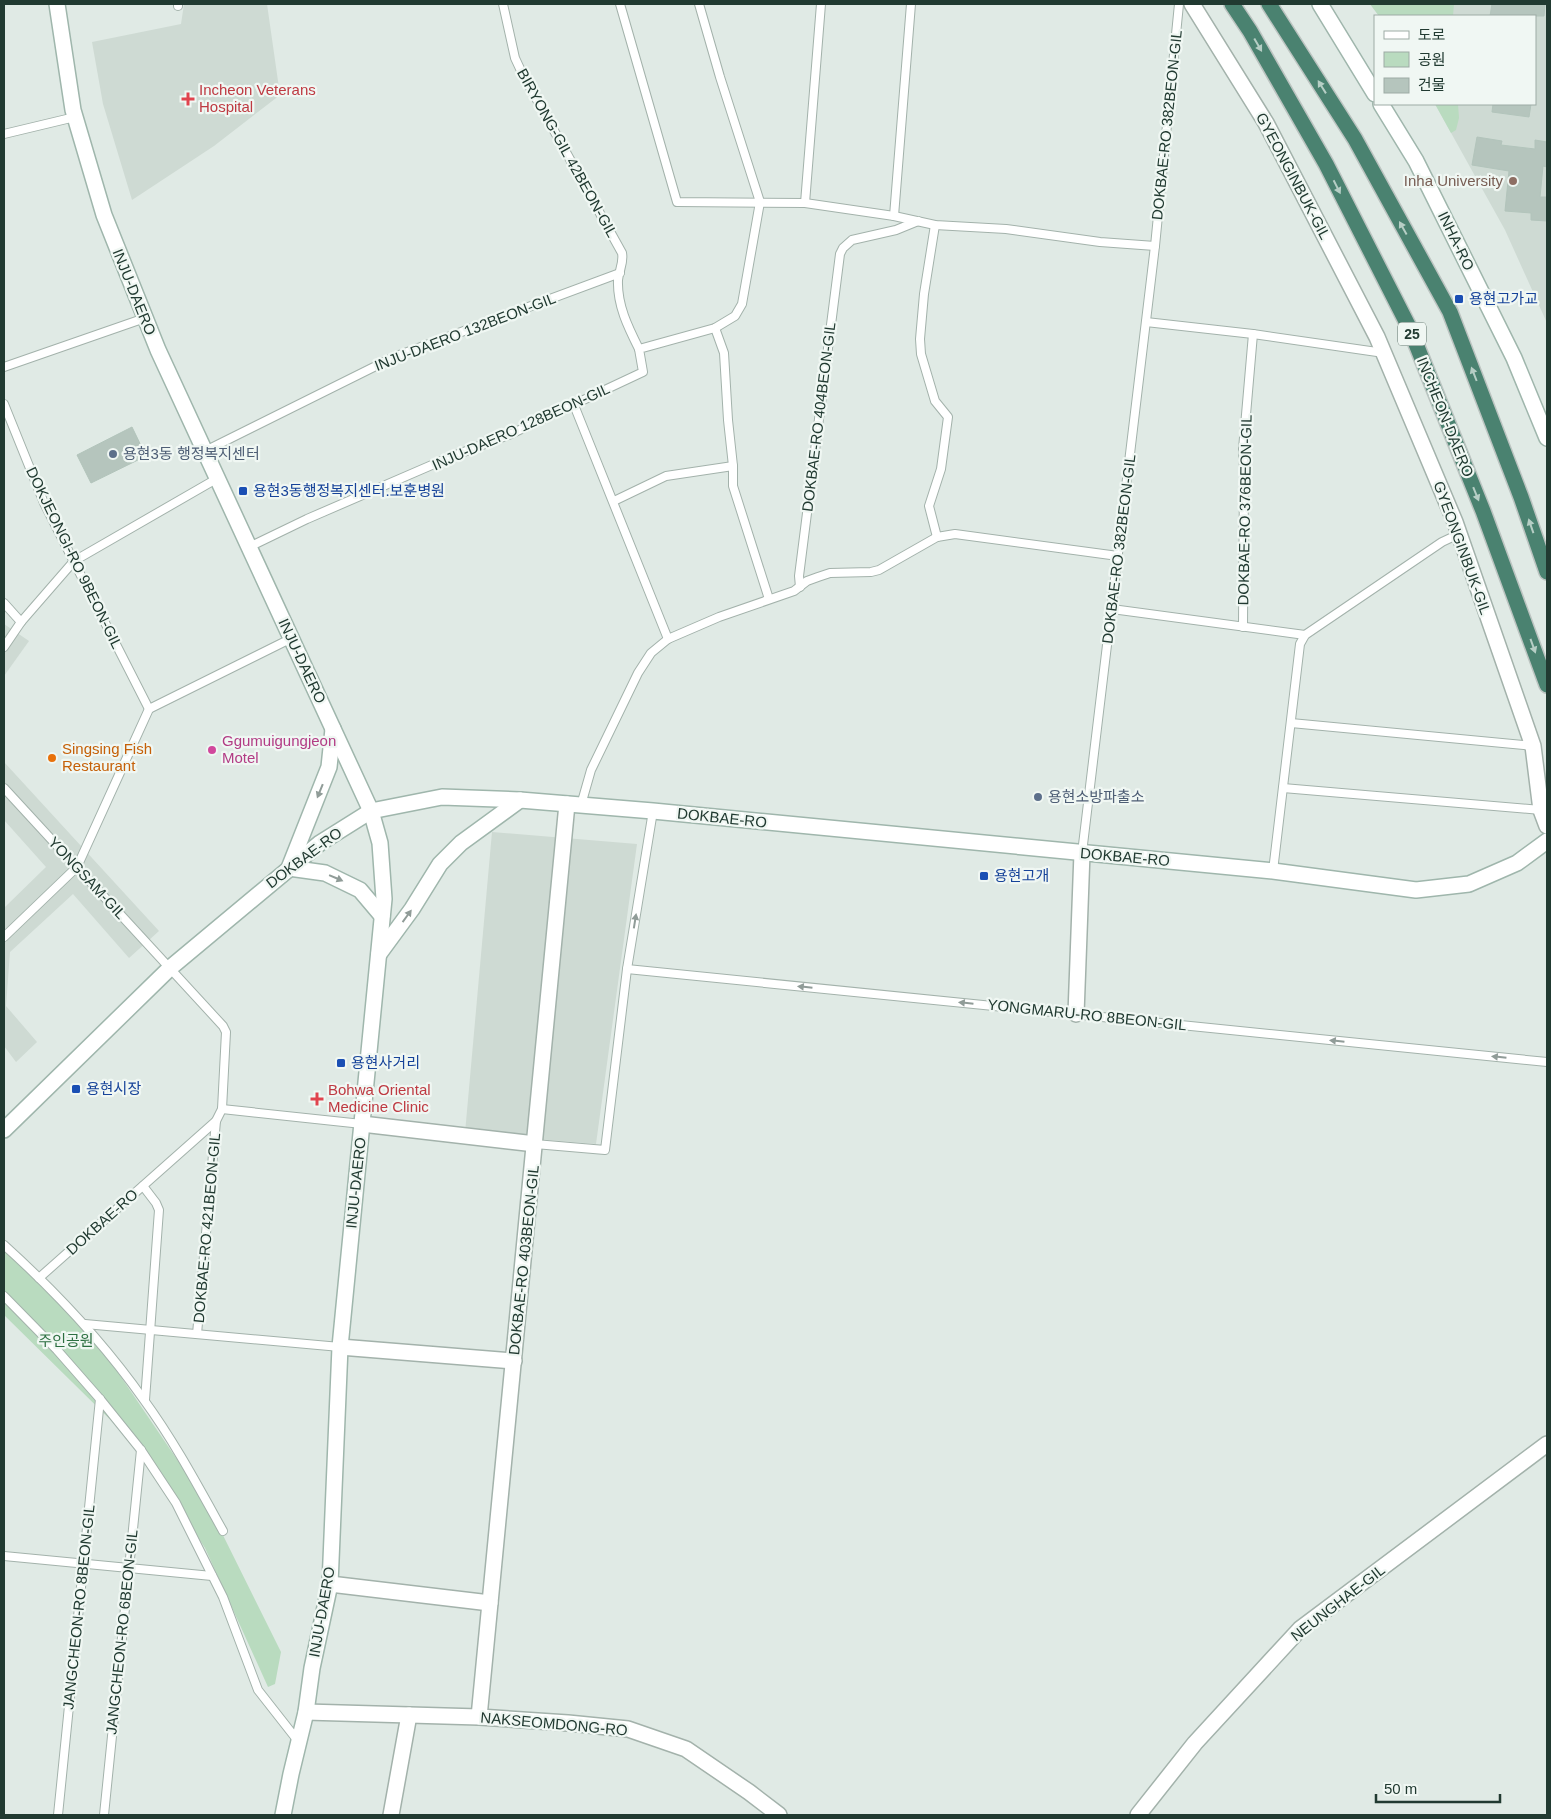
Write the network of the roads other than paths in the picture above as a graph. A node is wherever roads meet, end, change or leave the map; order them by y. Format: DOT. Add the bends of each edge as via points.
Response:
graph roads {
  1 [pos="56,4"];
  2 [pos="503,4"];
  3 [pos="620,4"];
  4 [pos="699,4"];
  5 [pos="821,4"];
  6 [pos="911,4"];
  7 [pos="1179,4"];
  8 [pos="1192,4"];
  9 [pos="1232,4"];
  10 [pos="1269,4"];
  11 [pos="1320,4"];
  12 [pos="1374,92"];
  13 [pos="1382,105"];
  14 [pos="76,117"];
  15 [pos="4,134"];
  16 [pos="760,202"];
  17 [pos="806,203"];
  18 [pos="894,216"];
  19 [pos="919,221"];
  20 [pos="935,224"];
  21 [pos="1155,246"];
  22 [pos="620,273"];
  23 [pos="145,318"];
  24 [pos="1146,322"];
  25 [pos="715,328"];
  26 [pos="1253,334"];
  27 [pos="639,349"];
  28 [pos="1384,353"];
  29 [pos="4,367"];
  30 [pos="4,404"];
  31 [pos="574,405"];
  32 [pos="1547,438"];
  33 [pos="205,451"];
  34 [pos="734,466"];
  35 [pos="218,478"];
  36 [pos="614,501"];
  37 [pos="1460,534"];
  38 [pos="937,537"];
  39 [pos="249,547"];
  40 [pos="1118,556"];
  41 [pos="74,561"];
  42 [pos="1547,572"];
  43 [pos="800,587"];
  44 [pos="769,600"];
  45 [pos="4,603"];
  46 [pos="1112,609"];
  47 [pos="21,622"];
  48 [pos="1243,627"];
  49 [pos="1305,635"];
  50 [pos="292,638"];
  51 [pos="668,639"];
  52 [pos="4,647"];
  53 [pos="1547,685"];
  54 [pos="148,710"];
  55 [pos="1291,723"];
  56 [pos="333,727"];
  57 [pos="1534,746"];
  58 [pos="4,788"];
  59 [pos="1283,788"];
  60 [pos="520,800"];
  61 [pos="574,805"];
  62 [pos="1541,810"];
  63 [pos="371,811"];
  64 [pos="653,811"];
  65 [pos="1547,826"];
  66 [pos="1547,840"];
  67 [pos="1082,853"];
  68 [pos="77,867"];
  69 [pos="289,868"];
  70 [pos="1273,871"];
  71 [pos="382,916"];
  72 [pos="4,937"];
  73 [pos="378,955"];
  74 [pos="170,968"];
  75 [pos="627,969"];
  76 [pos="1076,1014"];
  77 [pos="1547,1062"];
  78 [pos="222,1110"];
  79 [pos="216,1121"];
  80 [pos="362,1124"];
  81 [pos="4,1130"];
  82 [pos="535,1144"];
  83 [pos="143,1186"];
  84 [pos="4,1245"];
  85 [pos="39,1278"];
  86 [pos="4,1296"];
  87 [pos="85,1324"];
  88 [pos="150,1330"];
  89 [pos="197,1334"];
  90 [pos="340,1347"];
  91 [pos="514,1361"];
  92 [pos="100,1399"];
  93 [pos="145,1400"];
  94 [pos="1547,1444"];
  95 [pos="141,1450"];
  96 [pos="223,1531"];
  97 [pos="4,1556"];
  98 [pos="83,1564"];
  99 [pos="129,1568"];
  100 [pos="212,1576"];
  101 [pos="330,1584"];
  102 [pos="490,1603"];
  103 [pos="306,1712"];
  104 [pos="409,1715"];
  105 [pos="479,1717"];
  106 [pos="299,1743"];
  107 [pos="58,1815"];
  108 [pos="104,1815"];
  109 [pos="283,1815"];
  110 [pos="391,1815"];
  111 [pos="779,1815"];
  112 [pos="1138,1815"];
  1 -- 14 [label="main road, INJU-DAERO"];
  2 -- 22 [label="lane, BIRYONG-GIL 42BEON-GIL" via="522,74 622,253"];
  3 -- 16 [label="lane" via="677,202"];
  4 -- 16 [label="lane"];
  5 -- 17 [label="lane"];
  6 -- 18 [label="lane"];
  7 -- 21 [label="lane, DOKBAE-RO 382BEON-GIL"];
  8 -- 28 [label="main road, GYEONGINBUK-GIL" via="1266,123"];
  9 -- 53 [label="highway, INCHEON-DAERO / 25, one-way" via="1326,164 1410,329 1483,511"];
  42 -- 10 [label="highway, one-way" via="1450,312 1355,139"];
  11 -- 12 [label="main road"];
  13 -- 32 [label="main road, INHA-RO" via="1416,161 1514,358"];
  14 -- 15 [label="lane"];
  14 -- 23 [label="main road, INJU-DAERO" via="104,215"];
  16 -- 17 [label="lane"];
  16 -- 25 [label="lane" via="742,304 736,316"];
  17 -- 18 [label="lane"];
  18 -- 19 [label="lane"];
  19 -- 20 [label="lane"];
  19 -- 43 [label="lane, DOKBAE-RO 404BEON-GIL" via="852,240 840,254"];
  20 -- 21 [label="lane"];
  20 -- 38 [label="lane" via="920,339 921,354 936,401 948,417 941,469 929,506"];
  21 -- 24 [label="lane, DOKBAE-RO 382BEON-GIL"];
  22 -- 27 [label="lane, BIRYONG-GIL 42BEON-GIL" via="619,302"];
  22 -- 33 [label="lane, INJU-DAERO 132BEON-GIL" via="394,357"];
  23 -- 29 [label="lane"];
  23 -- 33 [label="main road, INJU-DAERO"];
  24 -- 26 [label="lane"];
  24 -- 40 [label="lane, DOKBAE-RO 382BEON-GIL"];
  25 -- 27 [label="lane"];
  25 -- 34 [label="lane" via="724,353"];
  26 -- 28 [label="lane"];
  26 -- 48 [label="lane, DOKBAE-RO 376BEON-GIL" via="1243,449"];
  27 -- 31 [label="lane, INJU-DAERO 128BEON-GIL" via="643,372"];
  28 -- 37 [label="main road, GYEONGINBUK-GIL"];
  30 -- 41 [label="lane, DOKJEONGI-RO 9BEON-GIL" via="44,503"];
  31 -- 36 [label="lane"];
  31 -- 39 [label="lane, INJU-DAERO 128BEON-GIL"];
  33 -- 35 [label="main road, INJU-DAERO"];
  34 -- 36 [label="lane" via="666,476"];
  34 -- 44 [label="lane" via="733,486"];
  35 -- 39 [label="main road, INJU-DAERO"];
  35 -- 41 [label="lane"];
  36 -- 51 [label="lane"];
  37 -- 49 [label="lane" via="1442,542"];
  37 -- 57 [label="main road, GYEONGINBUK-GIL"];
  38 -- 40 [label="lane" via="955,534"];
  38 -- 43 [label="lane" via="879,570 830,573"];
  39 -- 50 [label="main road, INJU-DAERO"];
  40 -- 46 [label="lane, DOKBAE-RO 382BEON-GIL"];
  41 -- 47 [label="lane"];
  41 -- 54 [label="lane, DOKJEONGI-RO 9BEON-GIL"];
  43 -- 44 [label="lane"];
  44 -- 51 [label="lane" via="719,616"];
  45 -- 47 [label="lane"];
  46 -- 48 [label="lane, DOKBAE-RO 376BEON-GIL"];
  46 -- 67 [label="lane, DOKBAE-RO 382BEON-GIL"];
  47 -- 52 [label="lane"];
  48 -- 49 [label="lane, DOKBAE-RO 376BEON-GIL"];
  49 -- 55 [label="lane" via="1300,644"];
  50 -- 54 [label="lane"];
  50 -- 56 [label="main road, INJU-DAERO"];
  51 -- 61 [label="lane" via="651,653 638,673"];
  54 -- 68 [label="lane"];
  55 -- 57 [label="lane"];
  55 -- 59 [label="lane"];
  56 -- 63 [label="main road, INJU-DAERO"];
  56 -- 69 [label="main road, one-way" via="329,767"];
  57 -- 62 [label="main road, GYEONGINBUK-GIL"];
  58 -- 68 [label="lane, YONGSAM-GIL"];
  59 -- 62 [label="lane"];
  59 -- 70 [label="lane"];
  60 -- 61 [label="main road, DOKBAE-RO"];
  60 -- 63 [label="main road, DOKBAE-RO" via="442,797"];
  73 -- 60 [label="main road, one-way" via="440,864 461,843"];
  61 -- 64 [label="main road, DOKBAE-RO"];
  61 -- 82 [label="main road, DOKBAE-RO 403BEON-GIL"];
  62 -- 65 [label="main road, GYEONGINBUK-GIL"];
  63 -- 69 [label="main road, DOKBAE-RO" via="320,842"];
  63 -- 71 [label="main road, INJU-DAERO" via="380,843"];
  64 -- 67 [label="main road, DOKBAE-RO"];
  75 -- 64 [label="lane, one-way"];
  66 -- 70 [label="main road, DOKBAE-RO" via="1517,863 1469,884 1416,890"];
  67 -- 70 [label="main road, DOKBAE-RO"];
  67 -- 76 [label="main road"];
  68 -- 72 [label="lane"];
  68 -- 74 [label="lane, YONGSAM-GIL"];
  69 -- 71 [label="main road, one-way" via="325,874 348,883 360,890"];
  69 -- 74 [label="main road, DOKBAE-RO"];
  71 -- 73 [label="main road, INJU-DAERO"];
  73 -- 80 [label="main road, INJU-DAERO"];
  74 -- 78 [label="lane, DOKBAE-RO 421BEON-GIL" via="226,1032"];
  74 -- 81 [label="main road, DOKBAE-RO"];
  76 -- 75 [label="lane, YONGMARU-RO 8BEON-GIL, one-way"];
  75 -- 82 [label="lane" via="605,1150"];
  77 -- 76 [label="lane, YONGMARU-RO 8BEON-GIL, one-way"];
  78 -- 79 [label="lane, DOKBAE-RO 421BEON-GIL"];
  78 -- 80 [label="lane"];
  79 -- 83 [label="lane, DOKBAE-RO 421BEON-GIL"];
  79 -- 89 [label="lane, DOKBAE-RO 421BEON-GIL"];
  80 -- 82 [label="main road"];
  80 -- 90 [label="main road, INJU-DAERO"];
  82 -- 91 [label="main road, DOKBAE-RO 403BEON-GIL"];
  83 -- 85 [label="lane, DOKBAE-RO"];
  83 -- 88 [label="lane, DOKBAE-RO" via="159,1210"];
  84 -- 85 [label="lane"];
  85 -- 87 [label="lane"];
  86 -- 92 [label="lane"];
  87 -- 88 [label="lane"];
  87 -- 93 [label="lane"];
  88 -- 89 [label="lane"];
  88 -- 93 [label="lane"];
  89 -- 90 [label="lane"];
  90 -- 91 [label="main road"];
  90 -- 101 [label="main road, INJU-DAERO"];
  91 -- 102 [label="main road, DOKBAE-RO 403BEON-GIL"];
  92 -- 95 [label="lane"];
  92 -- 98 [label="lane, JANGCHEON-RO 8BEON-GIL"];
  93 -- 96 [label="lane"];
  94 -- 112 [label="main road, NEUNGHAE-GIL" via="1300,1629 1195,1743"];
  95 -- 99 [label="lane, JANGCHEON-RO 6BEON-GIL"];
  95 -- 100 [label="lane" via="176,1503"];
  97 -- 98 [label="lane"];
  98 -- 99 [label="lane"];
  98 -- 107 [label="lane, JANGCHEON-RO 8BEON-GIL"];
  99 -- 100 [label="lane"];
  99 -- 108 [label="lane, JANGCHEON-RO 6BEON-GIL"];
  100 -- 106 [label="lane" via="258,1690"];
  101 -- 102 [label="main road"];
  101 -- 103 [label="main road, INJU-DAERO"];
  102 -- 105 [label="main road, DOKBAE-RO 403BEON-GIL"];
  103 -- 104 [label="main road, NAKSEOMDONG-RO"];
  103 -- 106 [label="main road, INJU-DAERO"];
  104 -- 105 [label="main road, NAKSEOMDONG-RO"];
  104 -- 110 [label="main road"];
  105 -- 111 [label="main road, NAKSEOMDONG-RO" via="628,1729 686,1749"];
  106 -- 109 [label="main road, INJU-DAERO"];
}
